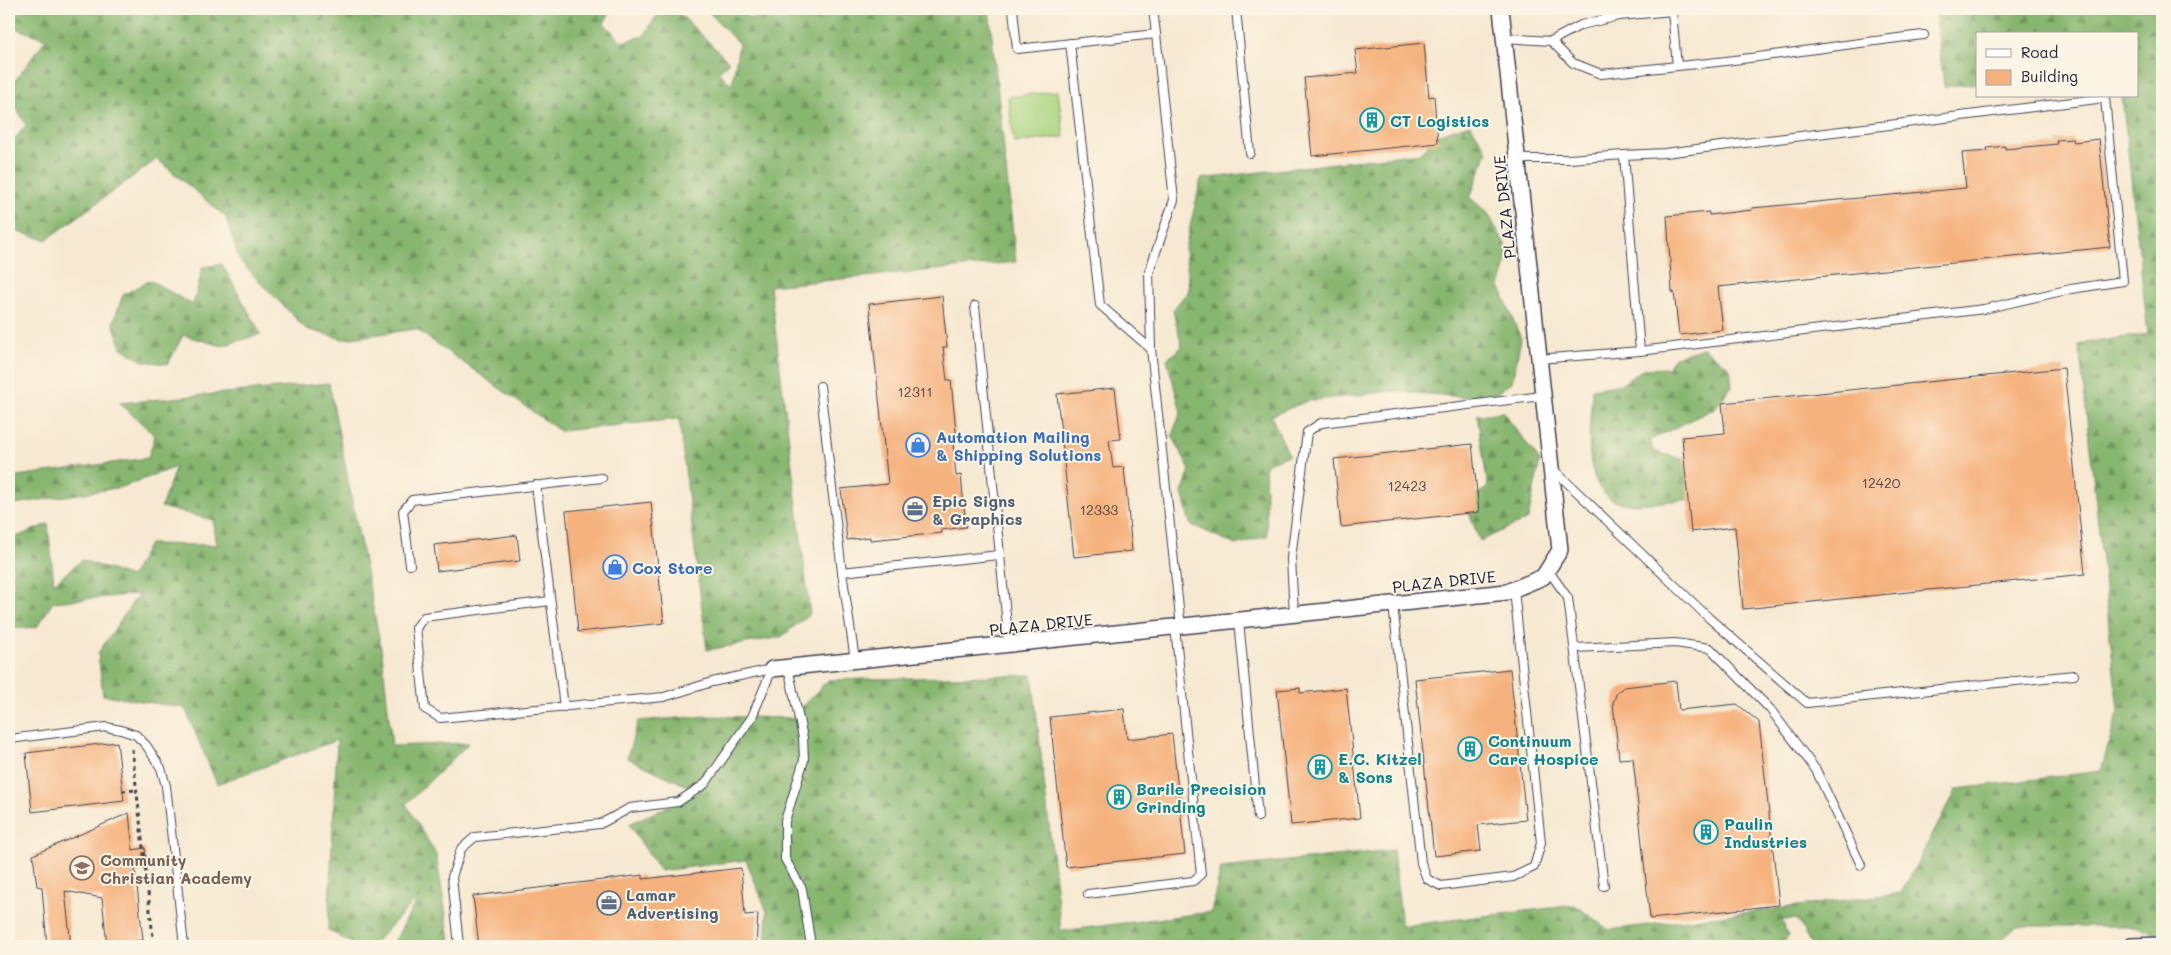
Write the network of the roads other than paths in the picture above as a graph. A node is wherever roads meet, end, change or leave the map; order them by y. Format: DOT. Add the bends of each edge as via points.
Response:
graph roads {
  1 [pos="1013,9"];
  2 [pos="1154,9"];
  3 [pos="1236,9"];
  4 [pos="1501,9"];
  5 [pos="1156,34"];
  6 [pos="1924,35"];
  7 [pos="1504,38"];
  8 [pos="1551,41"];
  9 [pos="1070,44"];
  10 [pos="1677,66"];
  11 [pos="1250,153"];
  12 [pos="1624,155"];
  13 [pos="1517,159"];
  14 [pos="975,306"];
  15 [pos="1150,349"];
  16 [pos="1640,351"];
  17 [pos="1538,359"];
  18 [pos="820,386"];
  19 [pos="1542,396"];
  20 [pos="1551,468"];
  21 [pos="602,478"];
  22 [pos="536,485"];
  23 [pos="1000,555"];
  24 [pos="410,565"];
  25 [pos="1548,570"];
  26 [pos="842,572"];
  27 [pos="1514,590"];
  28 [pos="550,601"];
  29 [pos="1393,604"];
  30 [pos="1294,615"];
  31 [pos="1239,620"];
  32 [pos="1178,627"];
  33 [pos="1009,644"];
  34 [pos="1575,648"];
  35 [pos="855,660"];
  36 [pos="788,667"];
  37 [pos="772,669"];
  38 [pos="2074,675"];
  39 [pos="564,707"];
  40 [pos="9,739"];
  41 [pos="1258,817"];
  42 [pos="1861,865"];
  43 [pos="1604,886"];
  44 [pos="1088,894"];
  45 [pos="2162,945"];
  46 [pos="184,946"];
  47 [pos="459,946"];
  48 [pos="811,946"];
  49 [pos="2131,946"];
  1 -- 9 [label="lane" via="1017,49"];
  2 -- 5 [label="lane"];
  3 -- 11 [label="lane"];
  4 -- 7 [label="street, PLAZA DRIVE"];
  5 -- 9 [label="lane"];
  5 -- 15 [label="lane" via="1174,200 1149,272"];
  6 -- 10 [label="lane" via="1743,61"];
  7 -- 8 [label="lane"];
  7 -- 13 [label="street, PLAZA DRIVE"];
  8 -- 10 [label="lane" via="1572,63 1601,74"];
  8 -- 10 [label="lane" via="1581,25 1619,16 1672,11"];
  9 -- 15 [label="lane" via="1100,306"];
  12 -- 13 [label="lane"];
  12 -- 16 [label="lane"];
  12 -- 16 [label="lane" via="1665,153 2105,98 2123,280 1984,309"];
  13 -- 17 [label="street, PLAZA DRIVE"];
  14 -- 23 [label="lane"];
  15 -- 32 [label="lane"];
  16 -- 17 [label="lane"];
  17 -- 19 [label="street, PLAZA DRIVE"];
  18 -- 26 [label="lane"];
  19 -- 20 [label="street, PLAZA DRIVE"];
  19 -- 30 [label="lane" via="1321,423 1308,432 1291,558"];
  20 -- 25 [label="street, PLAZA DRIVE" via="1560,550"];
  20 -- 38 [label="lane" via="1709,618 1807,703"];
  21 -- 22 [label="lane"];
  22 -- 24 [label="lane" via="412,500 403,512"];
  22 -- 28 [label="lane"];
  23 -- 26 [label="lane"];
  23 -- 33 [label="lane"];
  25 -- 27 [label="street, PLAZA DRIVE" via="1543,577"];
  25 -- 34 [label="lane" via="1568,598"];
  26 -- 35 [label="lane"];
  27 -- 29 [label="street, PLAZA DRIVE"];
  27 -- 29 [label="lane" via="1541,843 1534,867 1520,874 1441,886 1428,879 1421,863"];
  28 -- 39 [label="lane"];
  28 -- 39 [label="lane" via="424,617 416,628 425,709 440,718"];
  29 -- 30 [label="street, PLAZA DRIVE"];
  30 -- 31 [label="street, PLAZA DRIVE"];
  31 -- 32 [label="street, PLAZA DRIVE"];
  31 -- 41 [label="lane"];
  32 -- 33 [label="street, PLAZA DRIVE"];
  32 -- 44 [label="lane" via="1200,874 1193,880"];
  33 -- 35 [label="street, PLAZA DRIVE"];
  34 -- 42 [label="lane" via="1675,643 1710,648 1770,709 1816,770"];
  34 -- 43 [label="lane"];
  35 -- 36 [label="street, PLAZA DRIVE"];
  36 -- 37 [label="street, PLAZA DRIVE"];
  36 -- 48 [label="lane" via="804,738 804,760 785,821 785,859 802,889"];
  37 -- 39 [label="lane" via="712,682 664,698"];
  37 -- 47 [label="lane" via="752,717 705,784 678,802 630,808 600,824 475,837 460,849 452,877"];
  40 -- 46 [label="lane" via="106,727 130,733 146,745 161,768 166,786"];
  45 -- 49 [label="street"];
}
